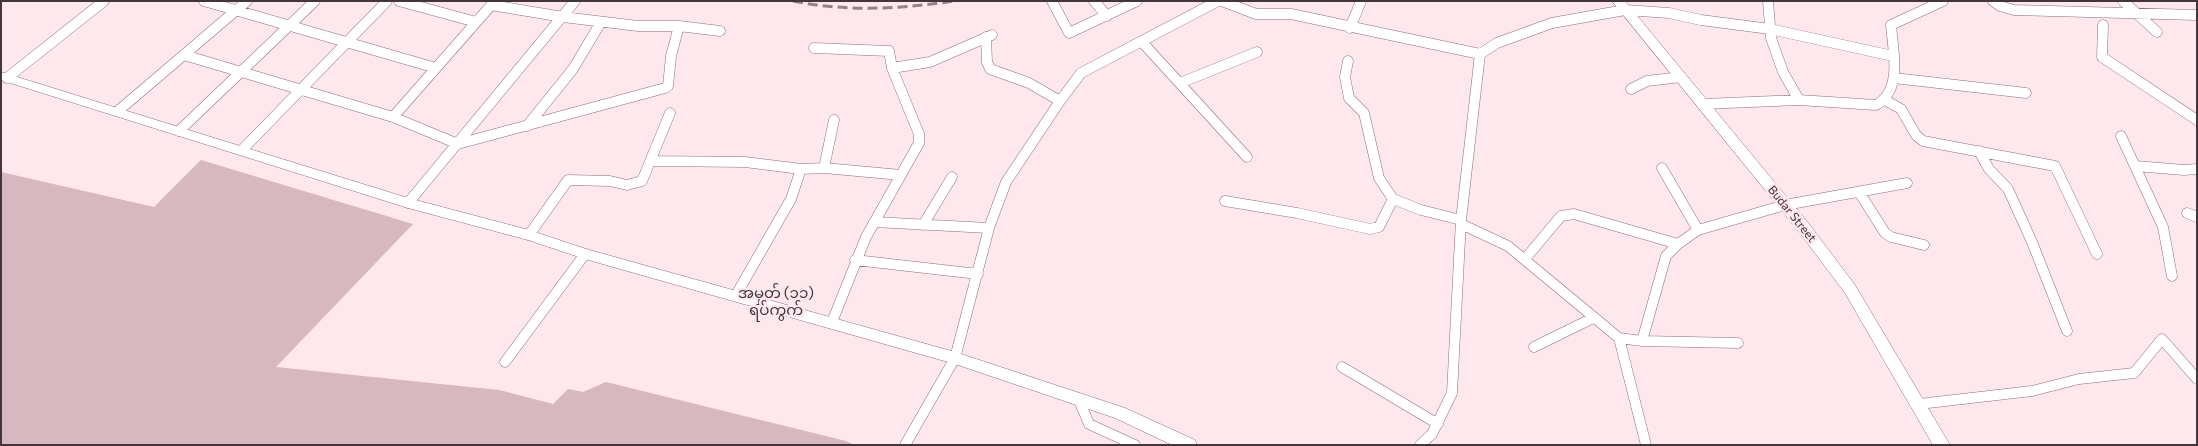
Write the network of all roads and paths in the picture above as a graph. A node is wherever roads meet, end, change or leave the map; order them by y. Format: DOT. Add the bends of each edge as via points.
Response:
graph roads {
  1 [pos="104,1"];
  2 [pos="204,1"];
  3 [pos="247,1"];
  4 [pos="315,1"];
  5 [pos="387,1"];
  6 [pos="399,1"];
  7 [pos="575,1"];
  8 [pos="1052,1"];
  9 [pos="1094,1"];
  10 [pos="1137,1"];
  11 [pos="1218,1"];
  12 [pos="1222,1"];
  13 [pos="1361,1"];
  14 [pos="1768,1"];
  15 [pos="1943,1"];
  16 [pos="1993,1"];
  17 [pos="2123,1"];
  18 [pos="493,3"];
  19 [pos="1621,6"];
  20 [pos="237,10"];
  21 [pos="2134,12"];
  22 [pos="2197,15"];
  23 [pos="1107,16"];
  24 [pos="563,17"];
  25 [pos="476,22"];
  26 [pos="601,22"];
  27 [pos="2103,25"];
  28 [pos="679,26"];
  29 [pos="290,27"];
  30 [pos="1350,28"];
  31 [pos="1770,29"];
  32 [pos="720,31"];
  33 [pos="2157,32"];
  34 [pos="350,41"];
  35 [pos="1142,42"];
  36 [pos="814,48"];
  37 [pos="1257,52"];
  38 [pos="1480,54"];
  39 [pos="184,55"];
  40 [pos="1893,56"];
  41 [pos="1348,61"];
  42 [pos="436,68"];
  43 [pos="892,68"];
  44 [pos="241,73"];
  45 [pos="4,77"];
  46 [pos="1681,77"];
  47 [pos="1894,78"];
  48 [pos="1180,83"];
  49 [pos="1631,89"];
  50 [pos="302,90"];
  51 [pos="2026,92"];
  52 [pos="1799,100"];
  53 [pos="1885,100"];
  54 [pos="1060,101"];
  55 [pos="1703,104"];
  56 [pos="118,112"];
  57 [pos="670,113"];
  58 [pos="392,117"];
  59 [pos="834,120"];
  60 [pos="2197,120"];
  61 [pos="527,126"];
  62 [pos="179,131"];
  63 [pos="2121,136"];
  64 [pos="458,144"];
  65 [pos="242,150"];
  66 [pos="1979,151"];
  67 [pos="1247,157"];
  68 [pos="651,161"];
  69 [pos="2135,166"];
  70 [pos="824,168"];
  71 [pos="1662,168"];
  72 [pos="801,169"];
  73 [pos="2197,169"];
  74 [pos="901,175"];
  75 [pos="952,177"];
  76 [pos="1907,183"];
  77 [pos="1859,192"];
  78 [pos="1393,199"];
  79 [pos="1225,201"];
  80 [pos="408,203"];
  81 [pos="1785,206"];
  82 [pos="874,222"];
  83 [pos="1461,222"];
  84 [pos="923,225"];
  85 [pos="989,228"];
  86 [pos="1698,230"];
  87 [pos="529,236"];
  88 [pos="1678,244"];
  89 [pos="1924,245"];
  90 [pos="585,254"];
  91 [pos="2097,254"];
  92 [pos="1525,259"];
  93 [pos="856,260"];
  94 [pos="978,274"];
  95 [pos="2172,276"];
  96 [pos="736,295"];
  97 [pos="1593,318"];
  98 [pos="832,322"];
  99 [pos="2066,331"];
  100 [pos="1619,338"];
  101 [pos="1642,341"];
  102 [pos="1738,343"];
  103 [pos="1534,346"];
  104 [pos="955,358"];
  105 [pos="505,362"];
  106 [pos="1342,367"];
  107 [pos="2197,379"];
  108 [pos="1078,398"];
  109 [pos="1919,404"];
  110 [pos="1438,424"];
  111 [pos="1182,443"];
  112 [pos="905,445"];
  113 [pos="1135,445"];
  114 [pos="1420,445"];
  115 [pos="1646,445"];
  116 [pos="1942,445"];
  1 -- 45 [label="street"];
  2 -- 20 [label="street"];
  3 -- 20 [label="street"];
  4 -- 29 [label="street"];
  5 -- 34 [label="street"];
  6 -- 25 [label="street"];
  7 -- 24 [label="street"];
  8 -- 23 [label="street" via="1069,33"];
  9 -- 23 [label="street"];
  10 -- 23 [label="street"];
  11 -- 35 [label="street"];
  12 -- 30 [label="street" via="1256,14 1291,14"];
  13 -- 30 [label="street"];
  14 -- 31 [label="street"];
  15 -- 40 [label="street" via="1891,25"];
  16 -- 21 [label="street" via="2014,10"];
  17 -- 21 [label="street"];
  18 -- 24 [label="street"];
  18 -- 25 [label="street"];
  19 -- 31 [label="street"];
  19 -- 38 [label="street" via="1552,22 1497,43"];
  19 -- 46 [label="main road, Budar Street"];
  20 -- 29 [label="street"];
  20 -- 39 [label="street"];
  21 -- 22 [label="street"];
  21 -- 33 [label="street"];
  24 -- 26 [label="street"];
  24 -- 64 [label="street"];
  25 -- 42 [label="street"];
  26 -- 28 [label="street"];
  26 -- 61 [label="street" via="573,68"];
  27 -- 60 [label="street" via="2102,57"];
  28 -- 32 [label="street"];
  28 -- 61 [label="street" via="665,88"];
  29 -- 34 [label="street"];
  29 -- 44 [label="street"];
  30 -- 38 [label="street"];
  31 -- 40 [label="street"];
  31 -- 52 [label="street" via="1783,72"];
  34 -- 42 [label="street"];
  34 -- 50 [label="street"];
  35 -- 48 [label="street"];
  35 -- 54 [label="street" via="1081,73"];
  36 -- 43 [label="street" via="889,51"];
  37 -- 48 [label="street"];
  38 -- 83 [label="street"];
  39 -- 44 [label="street"];
  39 -- 56 [label="street"];
  40 -- 47 [label="street"];
  41 -- 78 [label="street" via="1345,77 1349,98 1364,113 1379,178"];
  42 -- 58 [label="street"];
  43 -- 54 [label="street" via="930,62 990,36 987,62 990,68 1029,83"];
  43 -- 74 [label="street" via="920,143"];
  44 -- 50 [label="street"];
  44 -- 62 [label="street"];
  45 -- 56 [label="main road"];
  46 -- 49 [label="street" via="1647,81"];
  46 -- 55 [label="main road, Budar Street"];
  47 -- 51 [label="street"];
  47 -- 53 [label="street" via="1892,91"];
  48 -- 67 [label="street"];
  50 -- 58 [label="street"];
  50 -- 65 [label="street"];
  52 -- 53 [label="street" via="1876,105"];
  52 -- 55 [label="street"];
  53 -- 66 [label="street" via="1901,109 1916,136 1923,141"];
  54 -- 85 [label="street" via="1006,182"];
  55 -- 81 [label="main road, Budar Street"];
  56 -- 62 [label="main road"];
  57 -- 68 [label="street"];
  58 -- 64 [label="street"];
  59 -- 70 [label="street"];
  61 -- 64 [label="street"];
  62 -- 65 [label="main road"];
  63 -- 69 [label="street"];
  64 -- 80 [label="street"];
  65 -- 80 [label="main road"];
  66 -- 91 [label="street" via="2055,166"];
  66 -- 99 [label="street" via="1989,169 2008,189"];
  68 -- 72 [label="street" via="745,162"];
  68 -- 87 [label="street" via="642,182 628,185 568,180"];
  69 -- 73 [label="street"];
  69 -- 95 [label="street" via="2163,227"];
  70 -- 72 [label="street"];
  70 -- 74 [label="street"];
  71 -- 86 [label="street"];
  72 -- 96 [label="street" via="791,199"];
  74 -- 82 [label="street"];
  75 -- 84 [label="street"];
  76 -- 77 [label="street"];
  77 -- 81 [label="street"];
  77 -- 89 [label="street" via="1885,233"];
  78 -- 79 [label="street" via="1379,227 1370,229"];
  78 -- 83 [label="street"];
  80 -- 87 [label="main road"];
  81 -- 86 [label="street"];
  81 -- 109 [label="main road, Budar Street" via="1850,289"];
  82 -- 84 [label="street"];
  82 -- 93 [label="street"];
  83 -- 92 [label="street" via="1508,246"];
  83 -- 110 [label="street" via="1452,392"];
  84 -- 85 [label="street"];
  85 -- 94 [label="street"];
  86 -- 88 [label="street"];
  87 -- 90 [label="main road"];
  88 -- 92 [label="street" via="1566,214"];
  88 -- 101 [label="street" via="1666,256"];
  90 -- 96 [label="main road"];
  90 -- 105 [label="street"];
  92 -- 97 [label="street"];
  93 -- 94 [label="street"];
  93 -- 98 [label="street"];
  94 -- 104 [label="street"];
  96 -- 98 [label="main road"];
  97 -- 100 [label="street"];
  97 -- 103 [label="street"];
  98 -- 104 [label="main road"];
  100 -- 101 [label="street"];
  100 -- 115 [label="street"];
  101 -- 102 [label="street"];
  104 -- 108 [label="main road"];
  104 -- 112 [label="street"];
  106 -- 110 [label="street"];
  107 -- 109 [label="street" via="2162,339 2134,373 2080,379 2032,391"];
  108 -- 111 [label="main road" via="1120,413"];
  108 -- 113 [label="street" via="1089,424"];
  109 -- 116 [label="main road, Budar Street"];
  110 -- 114 [label="street"];
}
